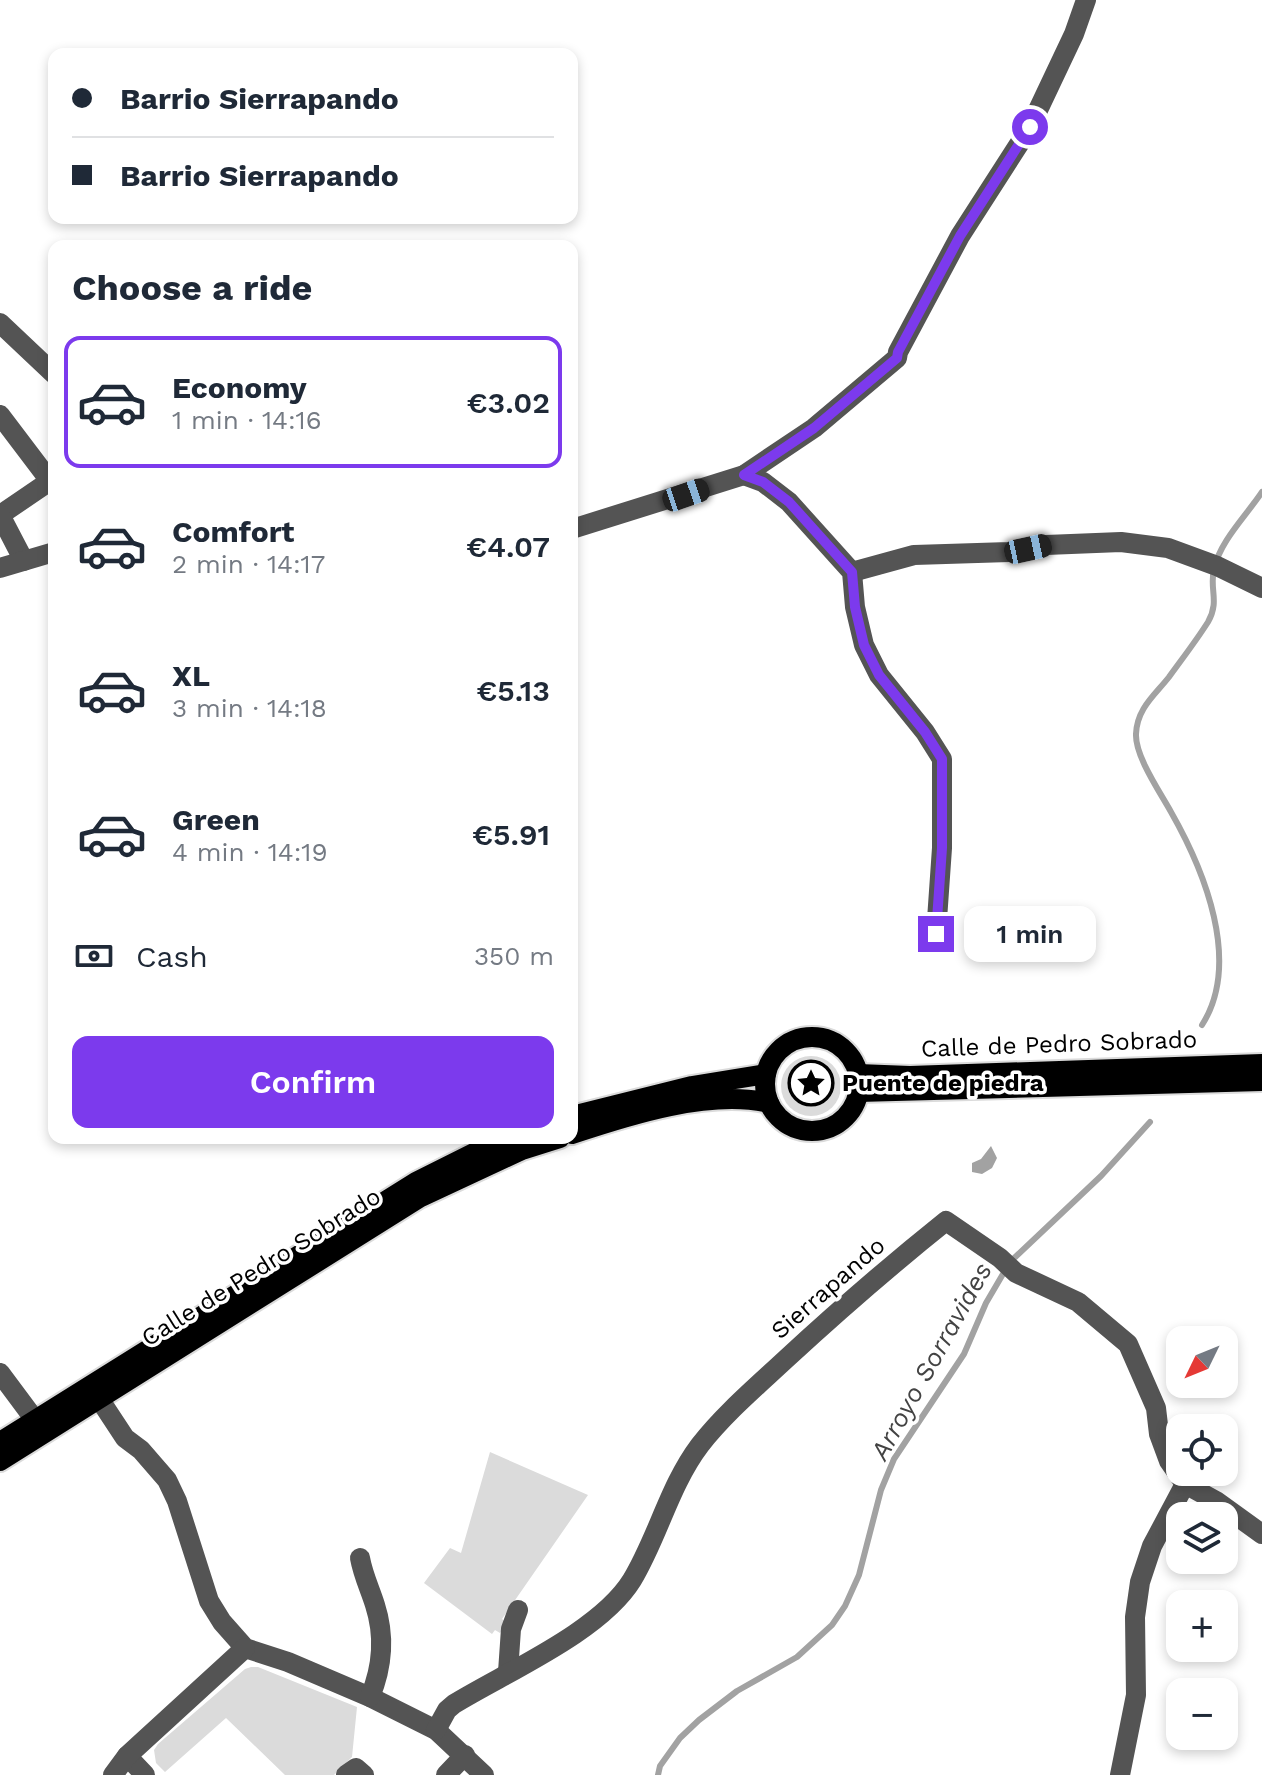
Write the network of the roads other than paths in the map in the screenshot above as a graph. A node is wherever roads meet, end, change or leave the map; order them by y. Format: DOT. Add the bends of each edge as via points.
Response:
graph roads {
  1 [pos="1086,0"];
  2 [pos="0,323"];
  3 [pos="48,368"];
  4 [pos="0,415"];
  5 [pos="48,475"];
  6 [pos="744,475"];
  7 [pos="48,483"];
  8 [pos="0,515"];
  9 [pos="578,527"];
  10 [pos="48,554"];
  11 [pos="24,561"];
  12 [pos="0,568"];
  13 [pos="852,572"];
  14 [pos="1262,588"];
  15 [pos="936,934"];
  16 [pos="1262,1064"];
  17 [pos="766,1074"];
  18 [pos="1262,1081"];
  19 [pos="858,1083"];
  20 [pos="769,1103"];
  21 [pos="578,1114"];
  22 [pos="578,1132"];
  23 [pos="495,1144"];
  24 [pos="541,1144"];
  25 [pos="0,1373"];
  26 [pos="100,1400"];
  27 [pos="35,1420"];
  28 [pos="0,1442"];
  29 [pos="1166,1453"];
  30 [pos="0,1461"];
  31 [pos="1184,1486"];
  32 [pos="1189,1486"];
  33 [pos="1262,1534"];
  34 [pos="360,1558"];
  35 [pos="518,1610"];
  36 [pos="245,1648"];
  37 [pos="508,1672"];
  38 [pos="370,1697"];
  39 [pos="436,1730"];
  40 [pos="465,1755"];
  41 [pos="127,1756"];
  42 [pos="113,1775"];
  43 [pos="145,1775"];
  44 [pos="346,1775"];
  45 [pos="364,1775"];
  46 [pos="446,1775"];
  47 [pos="484,1775"];
  48 [pos="1120,1775"];
  1 -- 6 [label="street" via="1030,127 960,236 897,358 814,428"];
  2 -- 3 [label="street"];
  4 -- 5 [label="street"];
  6 -- 9 [label="street"];
  6 -- 13 [label="street" via="789,502"];
  7 -- 8 [label="street"];
  8 -- 11 [label="street"];
  10 -- 11 [label="street"];
  11 -- 12 [label="street"];
  13 -- 14 [label="street" via="914,555 1121,542 1168,548"];
  13 -- 15 [label="street" via="864,645 879,675 942,759"];
  16 -- 19 [label="main road, Calle de Pedro Sobrado" via="910,1076"];
  17 -- 19 [label="main road" via="782,1047 812,1037 841,1047 852,1059"];
  17 -- 20 [label="main road"];
  17 -- 21 [label="main road"];
  18 -- 19 [label="main road, Calle de Pedro Sobrado"];
  19 -- 20 [label="main road" via="844,1118 817,1131 788,1125"];
  20 -- 22 [label="main road" via="747,1098 703,1101"];
  23 -- 27 [label="main road, Calle de Pedro Sobrado" via="416,1182"];
  24 -- 26 [label="main road, Calle de Pedro Sobrado" via="419,1198"];
  25 -- 27 [label="street"];
  26 -- 30 [label="main road, Calle de Pedro Sobrado"];
  26 -- 36 [label="street" via="125,1438 167,1480 209,1601"];
  27 -- 28 [label="main road, Calle de Pedro Sobrado"];
  29 -- 37 [label="street, Sierrapando" via="1156,1408 1128,1344 1078,1302 1016,1273 946,1221 878,1276 701,1444 678,1478 631,1582 606,1612"];
  31 -- 48 [label="street" via="1152,1546 1140,1582 1136,1695"];
  32 -- 33 [label="street"];
  34 -- 38 [label="street" via="375,1602 382,1663"];
  35 -- 37 [label="street"];
  36 -- 38 [label="street"];
  36 -- 41 [label="street"];
  37 -- 39 [label="street, Sierrapando" via="454,1704"];
  38 -- 39 [label="street"];
  39 -- 40 [label="street"];
  40 -- 46 [label="street"];
  40 -- 47 [label="street"];
  41 -- 42 [label="street"];
  41 -- 43 [label="street"];
  44 -- 45 [label="street" via="356,1768"];
}
